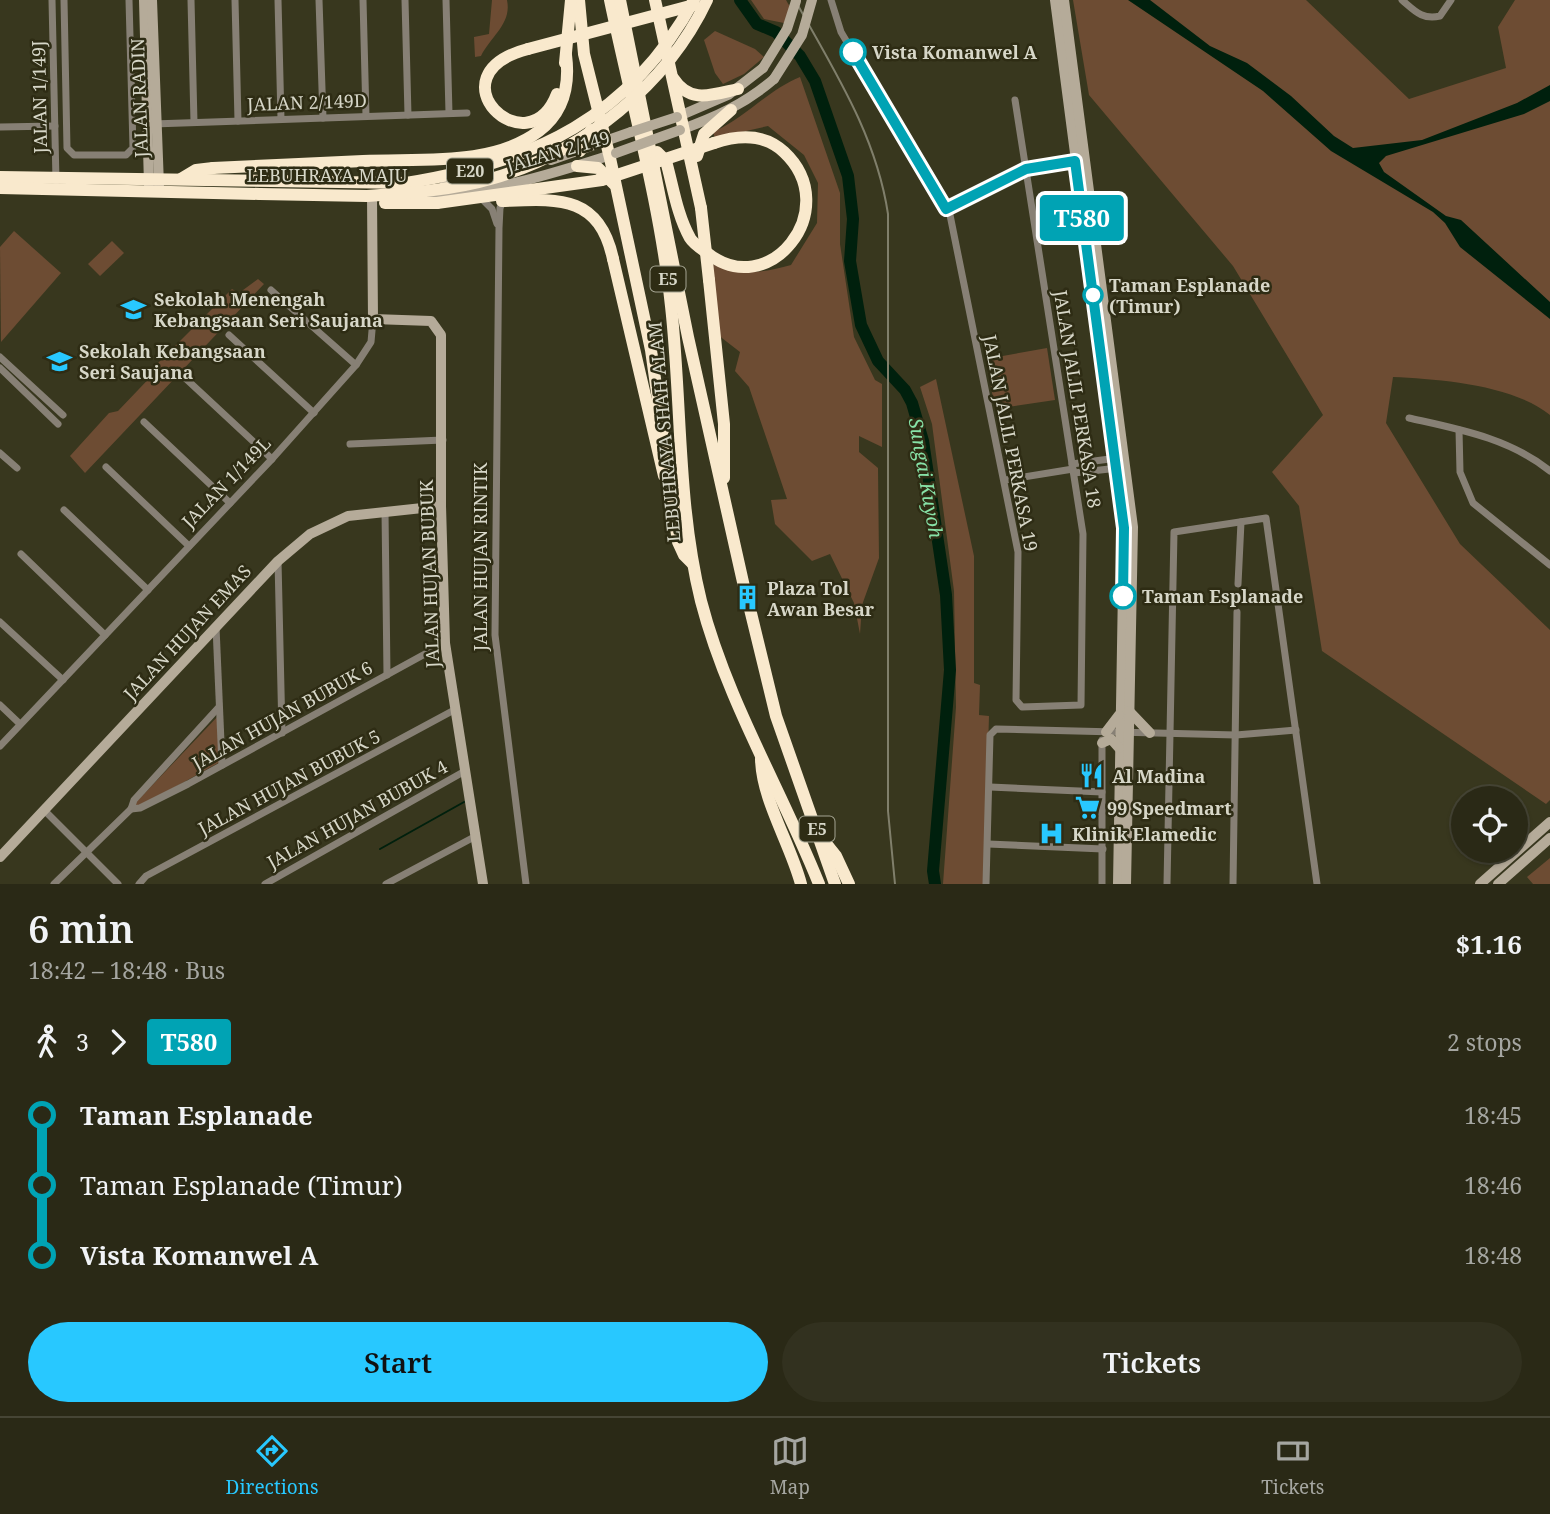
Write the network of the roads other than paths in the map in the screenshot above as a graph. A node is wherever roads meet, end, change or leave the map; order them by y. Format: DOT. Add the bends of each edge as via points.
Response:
graph roads {
  1 [pos="52,0"];
  2 [pos="129,0"];
  3 [pos="144,0"];
  4 [pos="152,0"];
  5 [pos="191,0"];
  6 [pos="234,0"];
  7 [pos="278,0"];
  8 [pos="319,0"];
  9 [pos="363,0"];
  10 [pos="405,0"];
  11 [pos="446,0"];
  12 [pos="570,0"];
  13 [pos="579,0"];
  14 [pos="610,0"];
  15 [pos="620,0"];
  16 [pos="655,0"];
  17 [pos="694,0"];
  18 [pos="707,0"];
  19 [pos="714,0"];
  20 [pos="796,0"];
  21 [pos="812,0"];
  22 [pos="831,0"];
  23 [pos="1055,0"];
  24 [pos="1064,0"];
  25 [pos="1402,0"];
  26 [pos="1451,0"];
  27 [pos="64,1"];
  28 [pos="566,55"];
  29 [pos="671,75"];
  30 [pos="737,89"];
  31 [pos="596,98"];
  32 [pos="1014,100"];
  33 [pos="731,110"];
  34 [pos="449,113"];
  35 [pos="467,113"];
  36 [pos="408,115"];
  37 [pos="366,116"];
  38 [pos="323,118"];
  39 [pos="281,119"];
  40 [pos="238,121"];
  41 [pos="194,122"];
  42 [pos="681,123"];
  43 [pos="153,124"];
  44 [pos="55,126"];
  45 [pos="0,127"];
  46 [pos="609,140"];
  47 [pos="652,147"];
  48 [pos="580,151"];
  49 [pos="613,154"];
  50 [pos="1080,160"];
  51 [pos="577,166"];
  52 [pos="694,168"];
  53 [pos="1026,169"];
  54 [pos="56,173"];
  55 [pos="0,174"];
  56 [pos="154,175"];
  57 [pos="180,179"];
  58 [pos="523,182"];
  59 [pos="616,187"];
  60 [pos="0,189"];
  61 [pos="472,192"];
  62 [pos="56,193"];
  63 [pos="154,195"];
  64 [pos="369,196"];
  65 [pos="437,203"];
  66 [pos="950,210"];
  67 [pos="499,228"];
  68 [pos="271,290"];
  69 [pos="373,319"];
  70 [pos="229,335"];
  71 [pos="0,357"];
  72 [pos="356,365"];
  73 [pos="0,368"];
  74 [pos="184,377"];
  75 [pos="314,413"];
  76 [pos="63,415"];
  77 [pos="1409,418"];
  78 [pos="144,422"];
  79 [pos="58,424"];
  80 [pos="1459,429"];
  81 [pos="443,440"];
  82 [pos="351,444"];
  83 [pos="0,453"];
  84 [pos="272,458"];
  85 [pos="1121,462"];
  86 [pos="106,467"];
  87 [pos="16,468"];
  88 [pos="1073,469"];
  89 [pos="1550,471"];
  90 [pos="1005,480"];
  91 [pos="671,488"];
  92 [pos="230,503"];
  93 [pos="724,503"];
  94 [pos="441,506"];
  95 [pos="64,510"];
  96 [pos="385,511"];
  97 [pos="1241,522"];
  98 [pos="189,546"];
  99 [pos="21,554"];
  100 [pos="278,561"];
  101 [pos="693,563"];
  102 [pos="1550,565"];
  103 [pos="1238,584"];
  104 [pos="148,590"];
  105 [pos="745,590"];
  106 [pos="748,605"];
  107 [pos="1237,612"];
  108 [pos="0,622"];
  109 [pos="216,626"];
  110 [pos="105,635"];
  111 [pos="445,643"];
  112 [pos="387,675"];
  113 [pos="63,680"];
  114 [pos="0,705"];
  115 [pos="1081,705"];
  116 [pos="218,708"];
  117 [pos="456,709"];
  118 [pos="1124,712"];
  119 [pos="20,724"];
  120 [pos="1296,730"];
  121 [pos="1124,732"];
  122 [pos="282,733"];
  123 [pos="1150,733"];
  124 [pos="1170,734"];
  125 [pos="1236,735"];
  126 [pos="1103,736"];
  127 [pos="0,746"];
  128 [pos="1124,750"];
  129 [pos="761,755"];
  130 [pos="222,765"];
  131 [pos="465,771"];
  132 [pos="990,787"];
  133 [pos="1102,792"];
  134 [pos="131,809"];
  135 [pos="44,810"];
  136 [pos="1550,822"];
  137 [pos="476,836"];
  138 [pos="819,836"];
  139 [pos="1550,838"];
  140 [pos="988,844"];
  141 [pos="1103,849"];
  142 [pos="85,851"];
  143 [pos="0,857"];
  144 [pos="54,884"];
  145 [pos="118,884"];
  146 [pos="139,884"];
  147 [pos="265,884"];
  148 [pos="386,884"];
  149 [pos="483,884"];
  150 [pos="526,884"];
  151 [pos="801,884"];
  152 [pos="819,884"];
  153 [pos="835,884"];
  154 [pos="849,884"];
  155 [pos="986,884"];
  156 [pos="1102,884"];
  157 [pos="1118,884"];
  158 [pos="1126,884"];
  159 [pos="1167,884"];
  160 [pos="1233,884"];
  161 [pos="1317,884"];
  162 [pos="1480,884"];
  163 [pos="1498,884"];
  1 -- 44 [label="street, JALAN 1/149J"];
  2 -- 27 [label="street" via="133,148 126,155 74,155 67,148"];
  3 -- 43 [label="street, JALAN RADIN"];
  4 -- 43 [label="street, JALAN RADIN"];
  5 -- 41 [label="street"];
  6 -- 40 [label="street"];
  7 -- 39 [label="street"];
  8 -- 38 [label="street"];
  9 -- 37 [label="street"];
  10 -- 36 [label="street"];
  11 -- 34 [label="street"];
  12 -- 28 [label="highway"];
  13 -- 31 [label="highway" via="584,54"];
  14 -- 101 [label="highway, LEBUHRAYA SHAH ALAM / E5" via="666,268"];
  15 -- 47 [label="highway, LEBUHRAYA SHAH ALAM / E5"];
  16 -- 29 [label="highway"];
  17 -- 57 [label="highway, LEBUHRAYA MAJU / E20, bridge" via="663,49 633,82 572,130 521,156 456,175 406,183"];
  18 -- 64 [label="highway, LEBUHRAYA MAJU / E20, bridge" via="688,35 642,89 607,121 557,152 457,187"];
  19 -- 28 [label="highway, bridge" via="509,55 495,66 485,86 492,110 513,122 532,120 551,106"];
  20 -- 30 [label="street, JALAN 2/149, bridge" via="787,29 763,68"];
  21 -- 33 [label="street, JALAN 2/149, bridge" via="802,35 774,79"];
  22 -- 66 [label="street, JALAN JALIL PERKASA 19" via="841,32 944,208"];
  23 -- 50 [label="street"];
  24 -- 50 [label="street"];
  25 -- 26 [label="street" via="1423,17 1440,16"];
  28 -- 57 [label="highway, bridge" via="569,77 555,115 538,132 509,147 462,156 213,168"];
  29 -- 30 [label="highway" via="694,97"];
  29 -- 42 [label="highway"];
  30 -- 42 [label="street, JALAN 2/149"];
  31 -- 46 [label="highway"];
  31 -- 48 [label="highway" via="591,130"];
  32 -- 53 [label="street, JALAN JALIL PERKASA 18"];
  33 -- 42 [label="street, JALAN 2/149"];
  33 -- 52 [label="highway" via="704,134"];
  34 -- 35 [label="street, JALAN 2/149D"];
  34 -- 36 [label="street, JALAN 2/149D"];
  36 -- 37 [label="street, JALAN 2/149D"];
  37 -- 38 [label="street, JALAN 2/149D"];
  38 -- 39 [label="street, JALAN 2/149D"];
  39 -- 40 [label="street, JALAN 2/149D"];
  40 -- 41 [label="street, JALAN 2/149D"];
  41 -- 43 [label="street, JALAN 2/149D"];
  42 -- 46 [label="street, JALAN 2/149, bridge"];
  42 -- 49 [label="street, JALAN 2/149, bridge"];
  42 -- 52 [label="highway"];
  43 -- 56 [label="street, JALAN RADIN"];
  44 -- 45 [label="street"];
  44 -- 54 [label="street, JALAN 1/149J"];
  46 -- 48 [label="street, JALAN 2/149"];
  46 -- 49 [label="highway"];
  47 -- 65 [label="highway, bridge" via="666,161 691,240 715,260 740,267 766,262 798,236 807,211 806,187 795,162 761,138 735,136 714,143 602,180"];
  47 -- 93 [label="highway, LEBUHRAYA SHAH ALAM / E5"];
  48 -- 56 [label="street, JALAN 2/149" via="514,170 426,182"];
  49 -- 51 [label="street, JALAN 2/149"];
  49 -- 59 [label="highway"];
  50 -- 53 [label="street"];
  50 -- 85 [label="street"];
  51 -- 58 [label="street, JALAN 2/149"];
  51 -- 59 [label="highway" via="598,168"];
  52 -- 93 [label="highway, bridge" via="724,424"];
  53 -- 66 [label="street"];
  53 -- 88 [label="street, JALAN JALIL PERKASA 18"];
  54 -- 55 [label="street, JALAN 2/149"];
  54 -- 56 [label="street, JALAN 2/149"];
  54 -- 62 [label="street, JALAN 1/149J"];
  55 -- 57 [label="highway, LEBUHRAYA MAJU / E20, bridge"];
  56 -- 63 [label="street, JALAN RADIN"];
  58 -- 61 [label="street, JALAN 2/149"];
  58 -- 67 [label="street, JALAN HUJAN RINTIK" via="499,208"];
  59 -- 91 [label="highway" via="651,350"];
  60 -- 62 [label="street, JALAN 2/149"];
  60 -- 64 [label="highway, LEBUHRAYA MAJU / E20, bridge"];
  61 -- 64 [label="street, JALAN 2/149"];
  61 -- 67 [label="street" via="492,209"];
  62 -- 63 [label="street, JALAN 2/149"];
  63 -- 64 [label="street, JALAN 2/149"];
  64 -- 65 [label="highway" via="385,204"];
  64 -- 69 [label="street, JALAN 1/149L"];
  65 -- 91 [label="highway, bridge" via="562,201 594,216 613,259 659,461"];
  66 -- 90 [label="street, JALAN JALIL PERKASA 19"];
  67 -- 150 [label="street, JALAN HUJAN RINTIK" via="495,635"];
  68 -- 72 [label="street"];
  69 -- 72 [label="street, JALAN 1/149L" via="371,342"];
  69 -- 81 [label="street, JALAN HUJAN BUBUK" via="431,321 438,327"];
  70 -- 75 [label="street"];
  71 -- 76 [label="street"];
  72 -- 75 [label="street, JALAN 1/149L"];
  73 -- 79 [label="street"];
  74 -- 84 [label="street"];
  75 -- 84 [label="street, JALAN 1/149L"];
  77 -- 80 [label="street"];
  78 -- 92 [label="street"];
  80 -- 89 [label="street" via="1499,441"];
  80 -- 102 [label="street" via="1460,472 1473,503"];
  81 -- 82 [label="street"];
  81 -- 94 [label="street, JALAN HUJAN BUBUK"];
  83 -- 87 [label="street"];
  84 -- 92 [label="street, JALAN 1/149L"];
  85 -- 88 [label="street"];
  85 -- 118 [label="street"];
  86 -- 98 [label="street"];
  88 -- 90 [label="street"];
  88 -- 115 [label="street, JALAN JALIL PERKASA 18" via="1083,534"];
  90 -- 115 [label="street, JALAN JALIL PERKASA 19" via="1018,552 1016,700 1022,707"];
  91 -- 101 [label="highway" via="678,542"];
  92 -- 98 [label="street, JALAN 1/149L"];
  93 -- 105 [label="highway, LEBUHRAYA SHAH ALAM / E5"];
  94 -- 96 [label="street, JALAN HUJAN EMAS"];
  94 -- 111 [label="street, JALAN HUJAN BUBUK"];
  95 -- 104 [label="street"];
  96 -- 100 [label="street, JALAN HUJAN EMAS" via="332,522"];
  96 -- 112 [label="street"];
  97 -- 103 [label="street"];
  97 -- 120 [label="street" via="1266,519"];
  97 -- 124 [label="street" via="1174,532"];
  98 -- 104 [label="street, JALAN 1/149L"];
  99 -- 110 [label="street"];
  100 -- 109 [label="street, JALAN HUJAN EMAS"];
  100 -- 122 [label="street"];
  101 -- 129 [label="highway, LEBUHRAYA SHAH ALAM / E5" via="717,653"];
  104 -- 110 [label="street, JALAN 1/149L"];
  106 -- 138 [label="highway, E5" via="776,716"];
  107 -- 125 [label="street"];
  108 -- 113 [label="street"];
  109 -- 116 [label="street"];
  109 -- 135 [label="street, JALAN HUJAN EMAS"];
  110 -- 113 [label="street, JALAN 1/149L"];
  111 -- 112 [label="street, JALAN HUJAN BUBUK 6"];
  111 -- 117 [label="street, JALAN HUJAN BUBUK"];
  112 -- 122 [label="street, JALAN HUJAN BUBUK 6"];
  113 -- 119 [label="street, JALAN 1/149L"];
  114 -- 119 [label="street"];
  116 -- 130 [label="street"];
  116 -- 134 [label="street" via="134,800"];
  117 -- 131 [label="street, JALAN HUJAN BUBUK"];
  117 -- 146 [label="street, JALAN HUJAN BUBUK 5" via="146,876"];
  118 -- 121 [label="street"];
  118 -- 123 [label="street"];
  118 -- 126 [label="street"];
  119 -- 127 [label="street, JALAN 1/149L"];
  120 -- 125 [label="street"];
  120 -- 161 [label="street"];
  121 -- 123 [label="street"];
  121 -- 126 [label="street"];
  121 -- 128 [label="street"];
  122 -- 130 [label="street, JALAN HUJAN BUBUK 6"];
  123 -- 124 [label="street"];
  123 -- 128 [label="street"];
  124 -- 125 [label="street"];
  124 -- 159 [label="street"];
  125 -- 160 [label="street"];
  126 -- 128 [label="street"];
  126 -- 132 [label="street" via="996,729 990,735"];
  126 -- 133 [label="street"];
  128 -- 157 [label="street"];
  128 -- 158 [label="street"];
  129 -- 151 [label="highway" via="762,781"];
  129 -- 152 [label="highway, LEBUHRAYA SHAH ALAM / E5"];
  130 -- 134 [label="street, JALAN HUJAN BUBUK 6"];
  131 -- 137 [label="street, JALAN HUJAN BUBUK"];
  131 -- 147 [label="street, JALAN HUJAN BUBUK 4"];
  132 -- 133 [label="street"];
  132 -- 140 [label="street"];
  133 -- 141 [label="street"];
  134 -- 142 [label="street"];
  135 -- 142 [label="street"];
  135 -- 143 [label="street, JALAN HUJAN EMAS"];
  136 -- 162 [label="street"];
  137 -- 148 [label="street"];
  137 -- 149 [label="street, JALAN HUJAN BUBUK"];
  138 -- 153 [label="highway, E5"];
  138 -- 154 [label="highway" via="836,856"];
  139 -- 163 [label="street"];
  140 -- 141 [label="street"];
  140 -- 155 [label="street"];
  141 -- 156 [label="street"];
  142 -- 144 [label="street"];
  142 -- 145 [label="street"];
}
